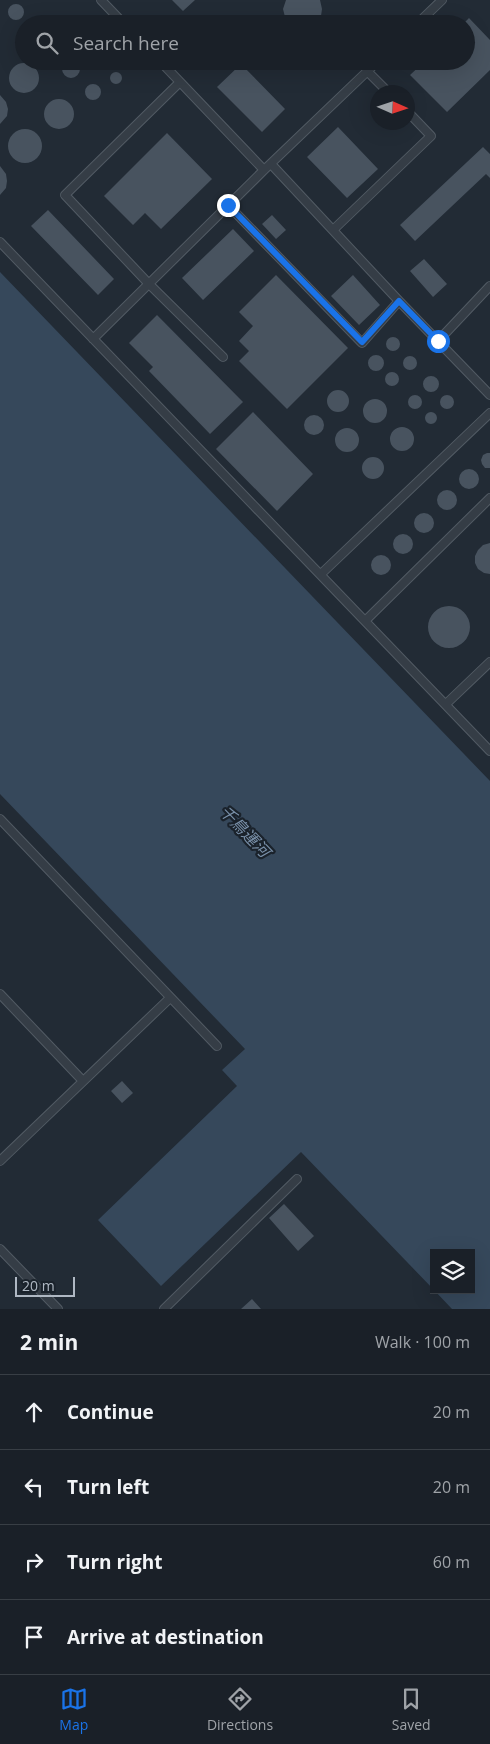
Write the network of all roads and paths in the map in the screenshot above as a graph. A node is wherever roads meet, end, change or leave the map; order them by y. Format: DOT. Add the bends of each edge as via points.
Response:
graph roads {
  1 [pos="101,0"];
  2 [pos="442,0"];
  3 [pos="115,15"];
  4 [pos="426,15"];
  5 [pos="169,70"];
  6 [pos="367,71"];
  7 [pos="180,82"];
  8 [pos="381,85"];
  9 [pos="415,119"];
  10 [pos="271,164"];
  11 [pos="264,170"];
  12 [pos="228,205"];
  13 [pos="332,230"];
  14 [pos="0,242"];
  15 [pos="149,284"];
  16 [pos="490,286"];
  17 [pos="399,301"];
  18 [pos="93,339"];
  19 [pos="438,341"];
  20 [pos="223,357"];
  21 [pos="490,395"];
  22 [pos="490,413"];
  23 [pos="490,498"];
  24 [pos="321,574"];
  25 [pos="366,620"];
  26 [pos="490,662"];
  27 [pos="446,704"];
  28 [pos="490,751"];
  29 [pos="0,819"];
  30 [pos="0,994"];
  31 [pos="170,998"];
  32 [pos="217,1046"];
  33 [pos="84,1081"];
  34 [pos="0,1161"];
  35 [pos="297,1179"];
  36 [pos="0,1249"];
  37 [pos="58,1309"];
  38 [pos="164,1309"];
  1 -- 3 [label="lane"];
  2 -- 4 [label="lane"];
  5 -- 7 [label="lane"];
  6 -- 8 [label="lane"];
  6 -- 10 [label="lane"];
  7 -- 11 [label="lane"];
  7 -- 15 [label="lane" via="65,196"];
  9 -- 13 [label="lane" via="432,136"];
  10 -- 11 [label="lane"];
  10 -- 13 [label="lane"];
  11 -- 12 [label="lane"];
  12 -- 15 [label="lane"];
  12 -- 17 [label="lane" via="362,342"];
  13 -- 17 [label="lane"];
  14 -- 18 [label="lane"];
  15 -- 18 [label="lane"];
  15 -- 20 [label="lane"];
  16 -- 19 [label="lane"];
  17 -- 19 [label="lane"];
  18 -- 24 [label="lane"];
  19 -- 21 [label="lane"];
  22 -- 24 [label="lane"];
  23 -- 25 [label="lane"];
  24 -- 25 [label="lane"];
  25 -- 27 [label="lane"];
  26 -- 27 [label="lane"];
  27 -- 28 [label="lane"];
  29 -- 31 [label="lane"];
  30 -- 33 [label="lane"];
  31 -- 32 [label="lane"];
  31 -- 33 [label="lane"];
  33 -- 34 [label="lane"];
  35 -- 38 [label="lane"];
  36 -- 37 [label="lane"];
}
